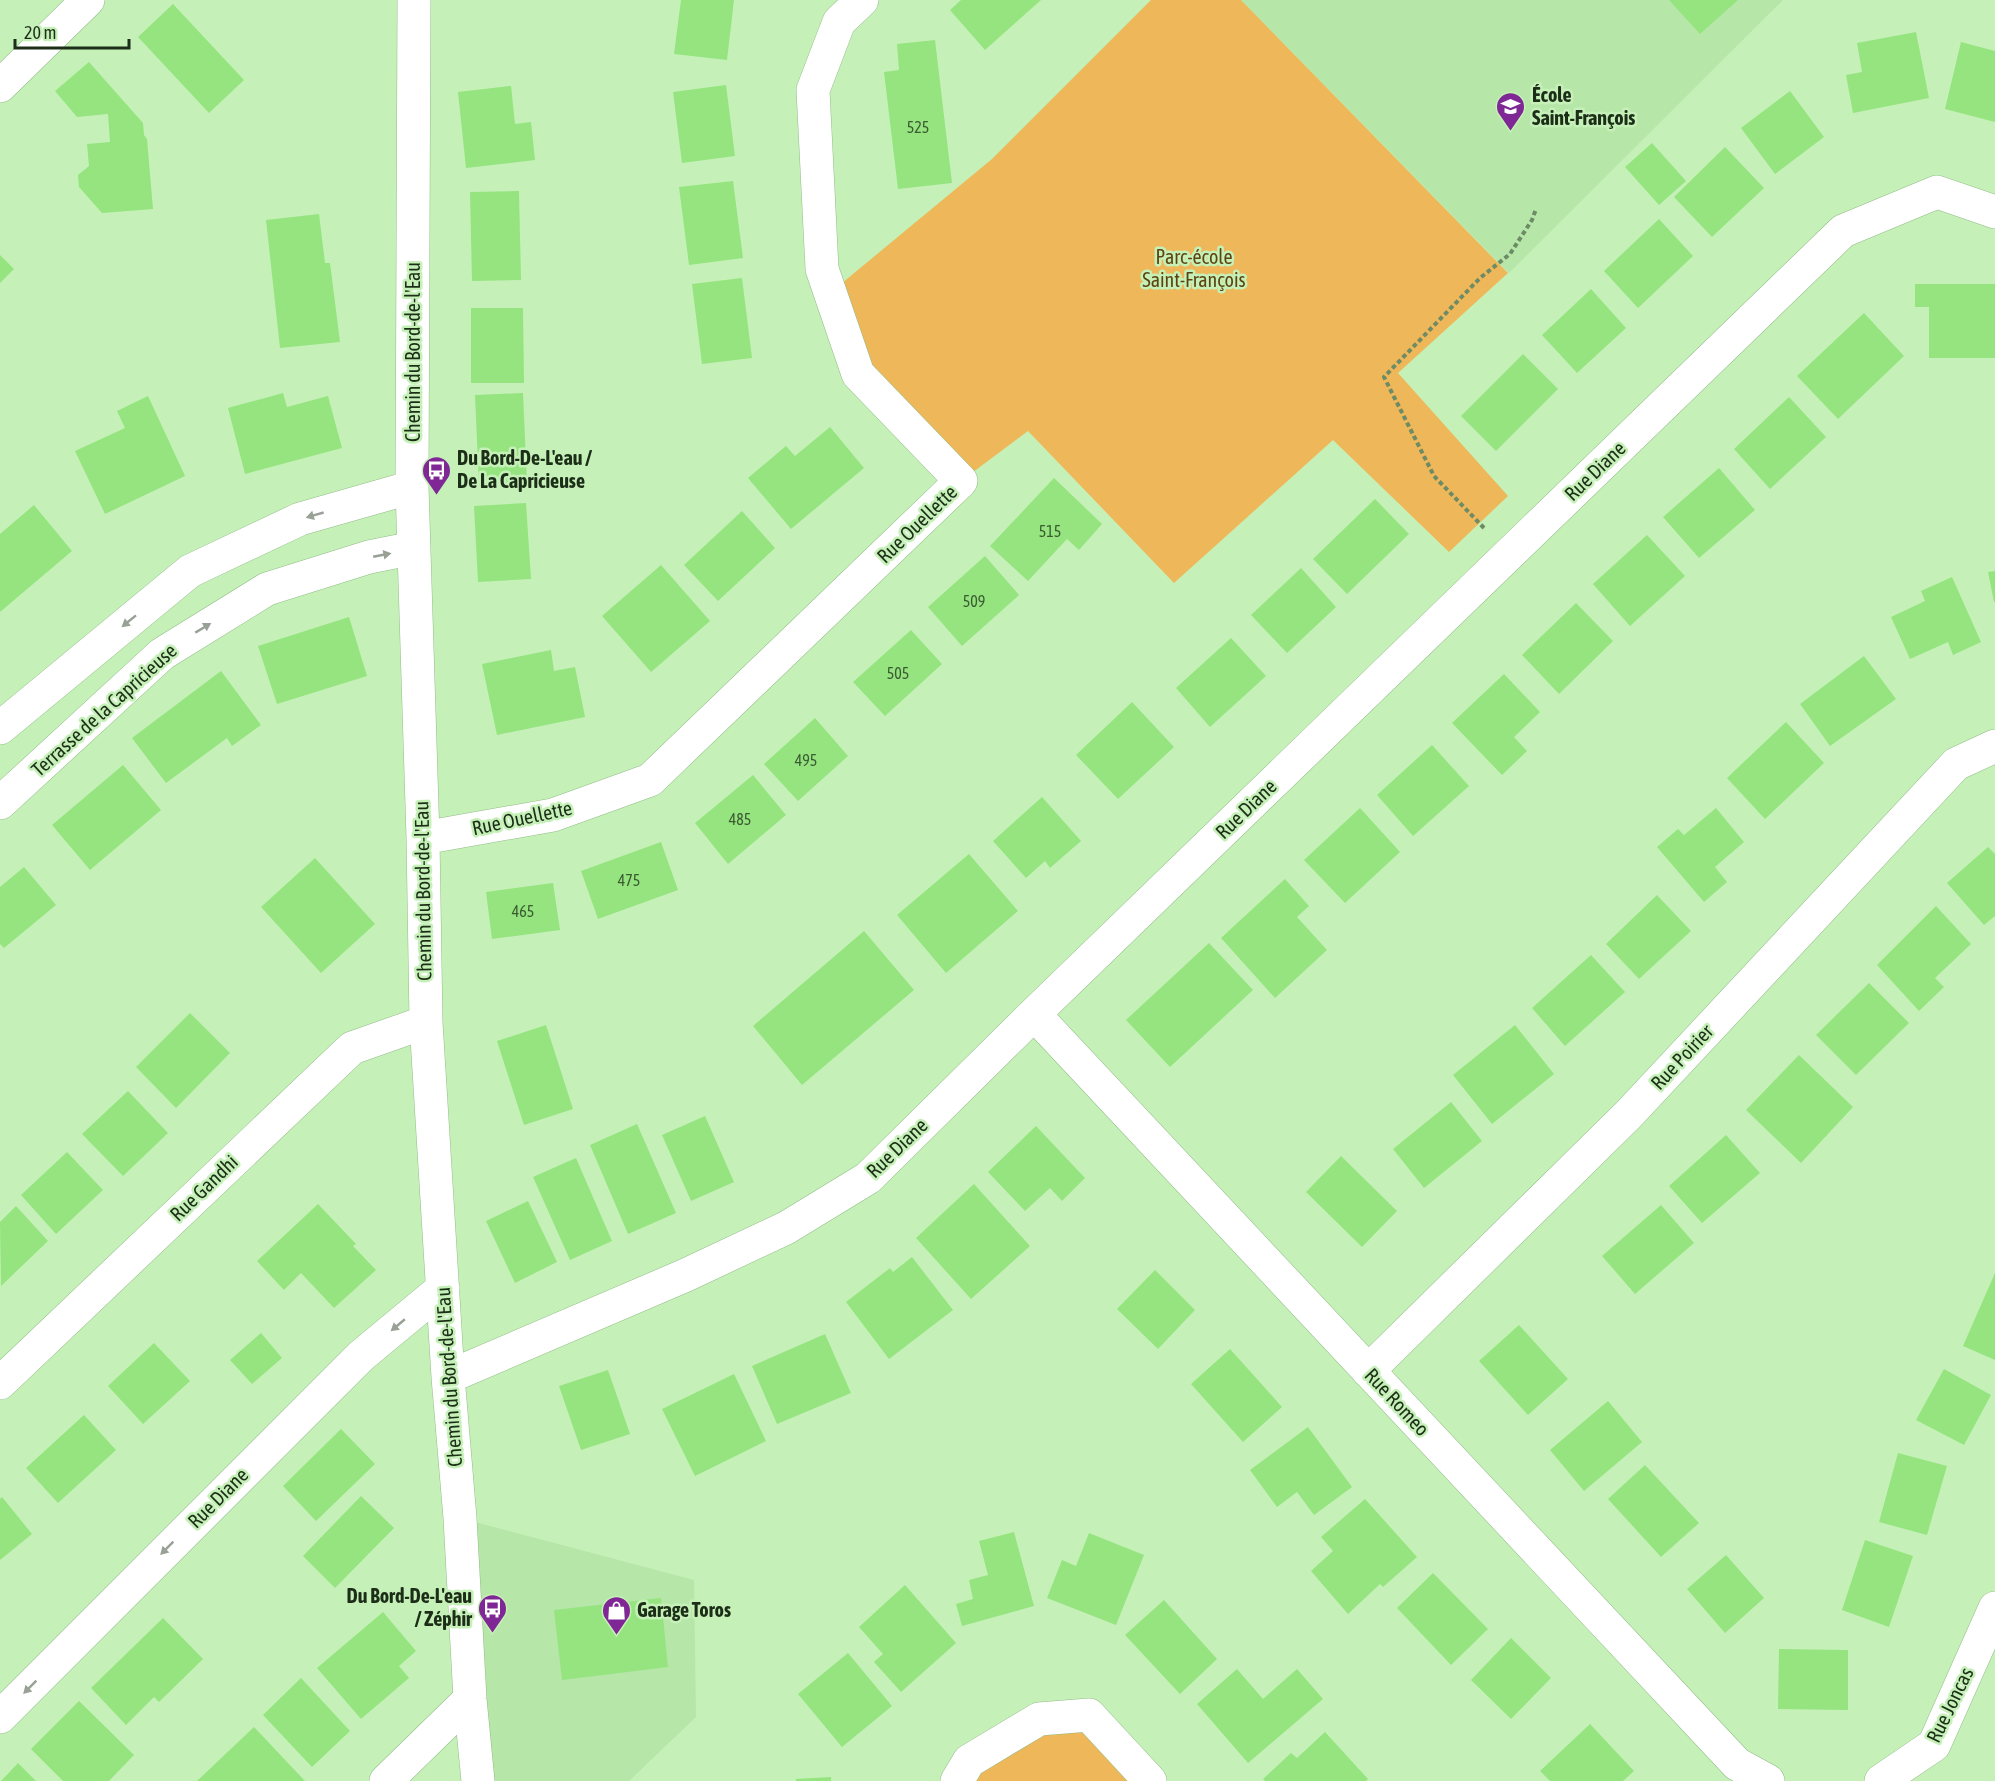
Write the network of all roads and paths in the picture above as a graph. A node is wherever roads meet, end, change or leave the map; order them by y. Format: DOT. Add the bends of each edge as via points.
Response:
graph roads {
  1 [pos="88,0"];
  2 [pos="414,0"];
  3 [pos="862,0"];
  4 [pos="0,86"];
  5 [pos="1536,209"];
  6 [pos="1995,212"];
  7 [pos="412,487"];
  8 [pos="414,548"];
  9 [pos="1510,554"];
  10 [pos="0,728"];
  11 [pos="1995,746"];
  12 [pos="0,803"];
  13 [pos="423,838"];
  14 [pos="1034,1014"];
  15 [pos="426,1022"];
  16 [pos="442,1287"];
  17 [pos="1368,1371"];
  18 [pos="448,1377"];
  19 [pos="0,1383"];
  20 [pos="1995,1608"];
  21 [pos="470,1699"];
  22 [pos="0,1717"];
  23 [pos="386,1781"];
  24 [pos="478,1781"];
  25 [pos="957,1781"];
  26 [pos="1150,1781"];
  27 [pos="1767,1781"];
  28 [pos="1881,1781"];
  1 -- 4 [label="street"];
  2 -- 7 [label="street, Chemin du Bord-de-l'Eau"];
  3 -- 13 [label="street, Rue Ouellette" via="839,22 813,90 822,268 858,374 961,481 650,780 553,815"];
  5 -- 9 [label="path" via="1510,254 1480,278 1384,377 1434,476"];
  6 -- 9 [label="street, Rue Diane" via="1937,192 1843,231"];
  7 -- 8 [label="street, Chemin du Bord-de-l'Eau"];
  7 -- 10 [label="street, one-way" via="300,519 190,571"];
  12 -- 8 [label="street, Terrasse de la Capricieuse, one-way" via="171,648 267,589 369,557"];
  8 -- 13 [label="street, Chemin du Bord-de-l'Eau"];
  9 -- 14 [label="street, Rue Diane"];
  11 -- 17 [label="street, Rue Poirier" via="1956,764 1629,1114"];
  13 -- 15 [label="street, Chemin du Bord-de-l'Eau"];
  14 -- 17 [label="street, Rue Romeo"];
  14 -- 18 [label="street, Rue Diane" via="868,1178 786,1228"];
  15 -- 16 [label="street, Chemin du Bord-de-l'Eau"];
  15 -- 19 [label="street, Rue Gandhi" via="352,1048"];
  16 -- 18 [label="street, Chemin du Bord-de-l'Eau"];
  16 -- 22 [label="street, Rue Diane, one-way" via="361,1356"];
  17 -- 27 [label="street, Rue Romeo" via="1737,1764"];
  18 -- 21 [label="street, Chemin du Bord-de-l'Eau"];
  20 -- 28 [label="street, Rue Joncas" via="1934,1745"];
  21 -- 23 [label="street"];
  21 -- 24 [label="street, Chemin du Bord-de-l'Eau"];
  25 -- 26 [label="street" via="969,1761 1040,1719 1089,1715"];
}
